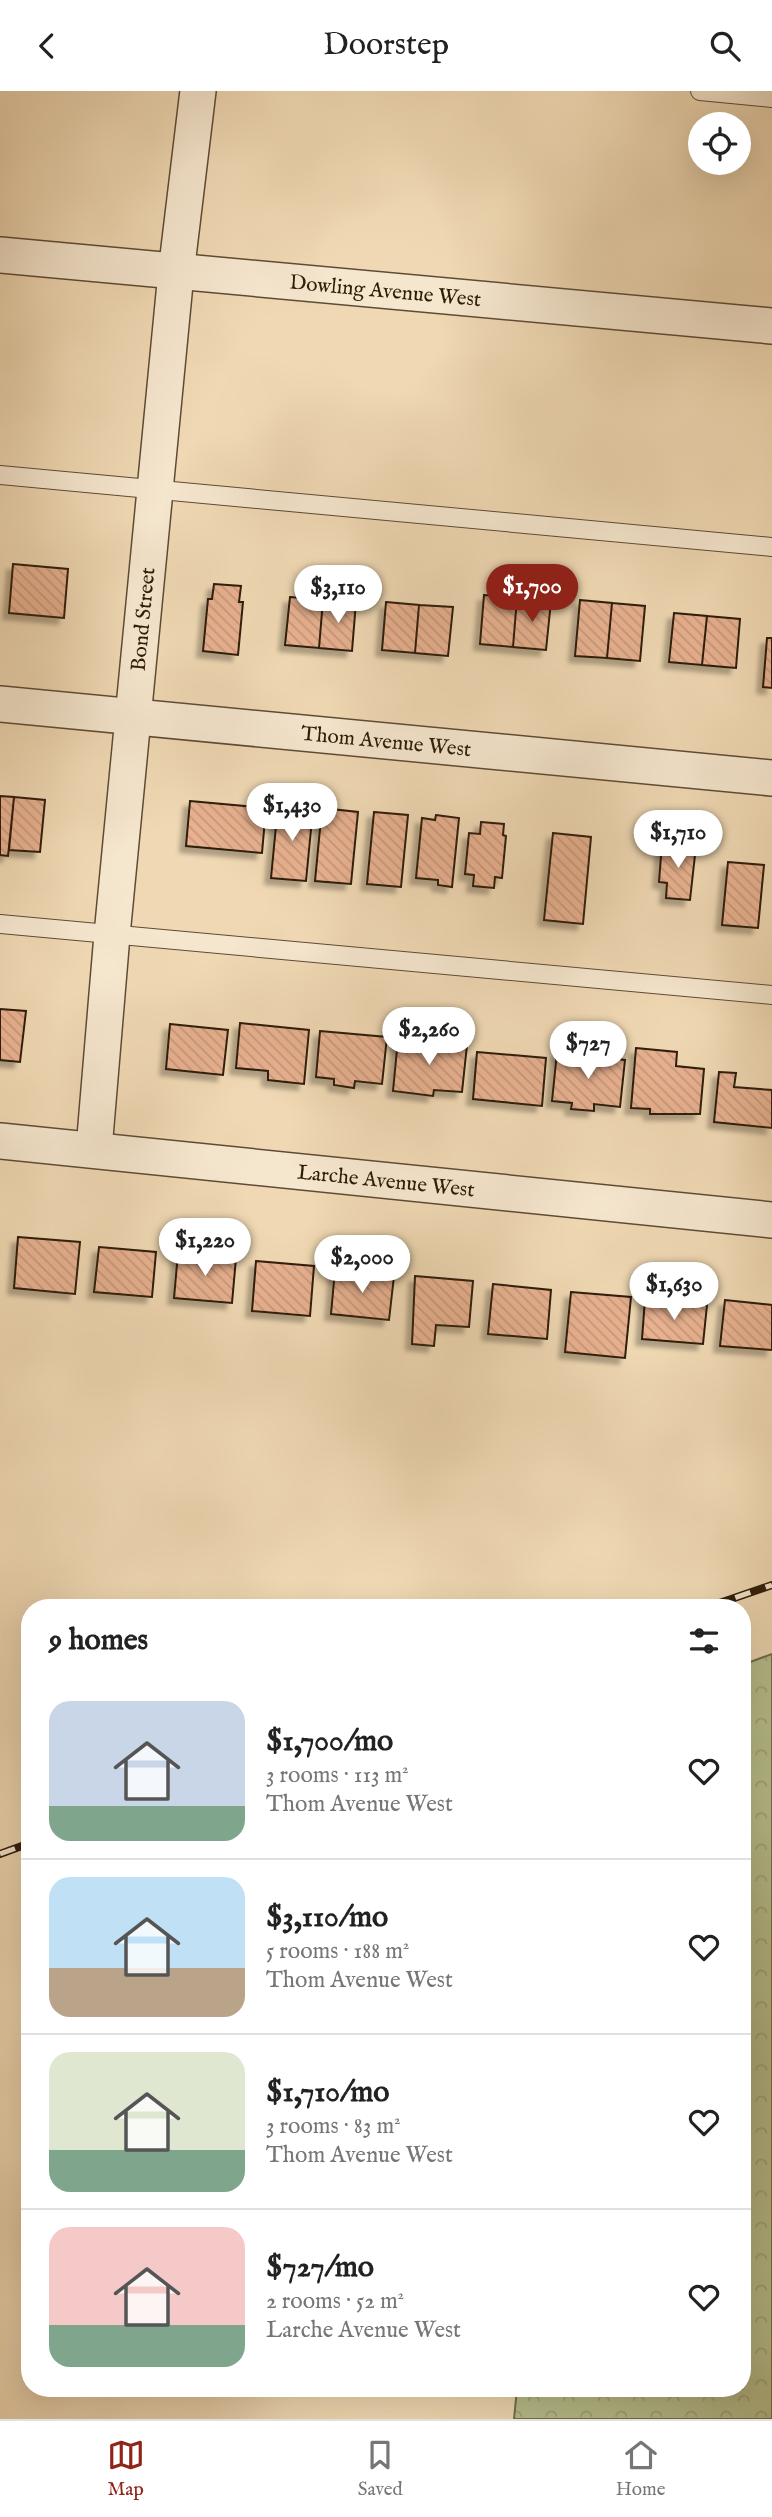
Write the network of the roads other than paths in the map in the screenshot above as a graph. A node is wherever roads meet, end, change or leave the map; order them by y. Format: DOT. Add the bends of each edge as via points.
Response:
graph roads {
  1 [pos="198,91"];
  2 [pos="700,91"];
  3 [pos="772,98"];
  4 [pos="0,255"];
  5 [pos="176,273"];
  6 [pos="772,326"];
  7 [pos="0,475"];
  8 [pos="157,491"];
  9 [pos="772,547"];
  10 [pos="0,703"];
  11 [pos="135,717"];
  12 [pos="772,778"];
  13 [pos="0,924"];
  14 [pos="112,935"];
  15 [pos="772,995"];
  16 [pos="0,1141"];
  17 [pos="94,1149"];
  18 [pos="772,1220"];
  1 -- 5 [label="street, Bond Street"];
  2 -- 3 [label="lane"];
  4 -- 5 [label="street, Dowling Avenue West"];
  5 -- 6 [label="street, Dowling Avenue West"];
  5 -- 8 [label="street, Bond Street"];
  7 -- 8 [label="lane"];
  8 -- 9 [label="lane"];
  8 -- 11 [label="street, Bond Street"];
  10 -- 11 [label="street, Thom Avenue West"];
  11 -- 12 [label="street, Thom Avenue West"];
  11 -- 14 [label="street, Bond Street"];
  13 -- 14 [label="lane"];
  14 -- 15 [label="lane"];
  14 -- 17 [label="street, Bond Street"];
  16 -- 17 [label="street, Larche Avenue West"];
  17 -- 18 [label="street, Larche Avenue West"];
}
